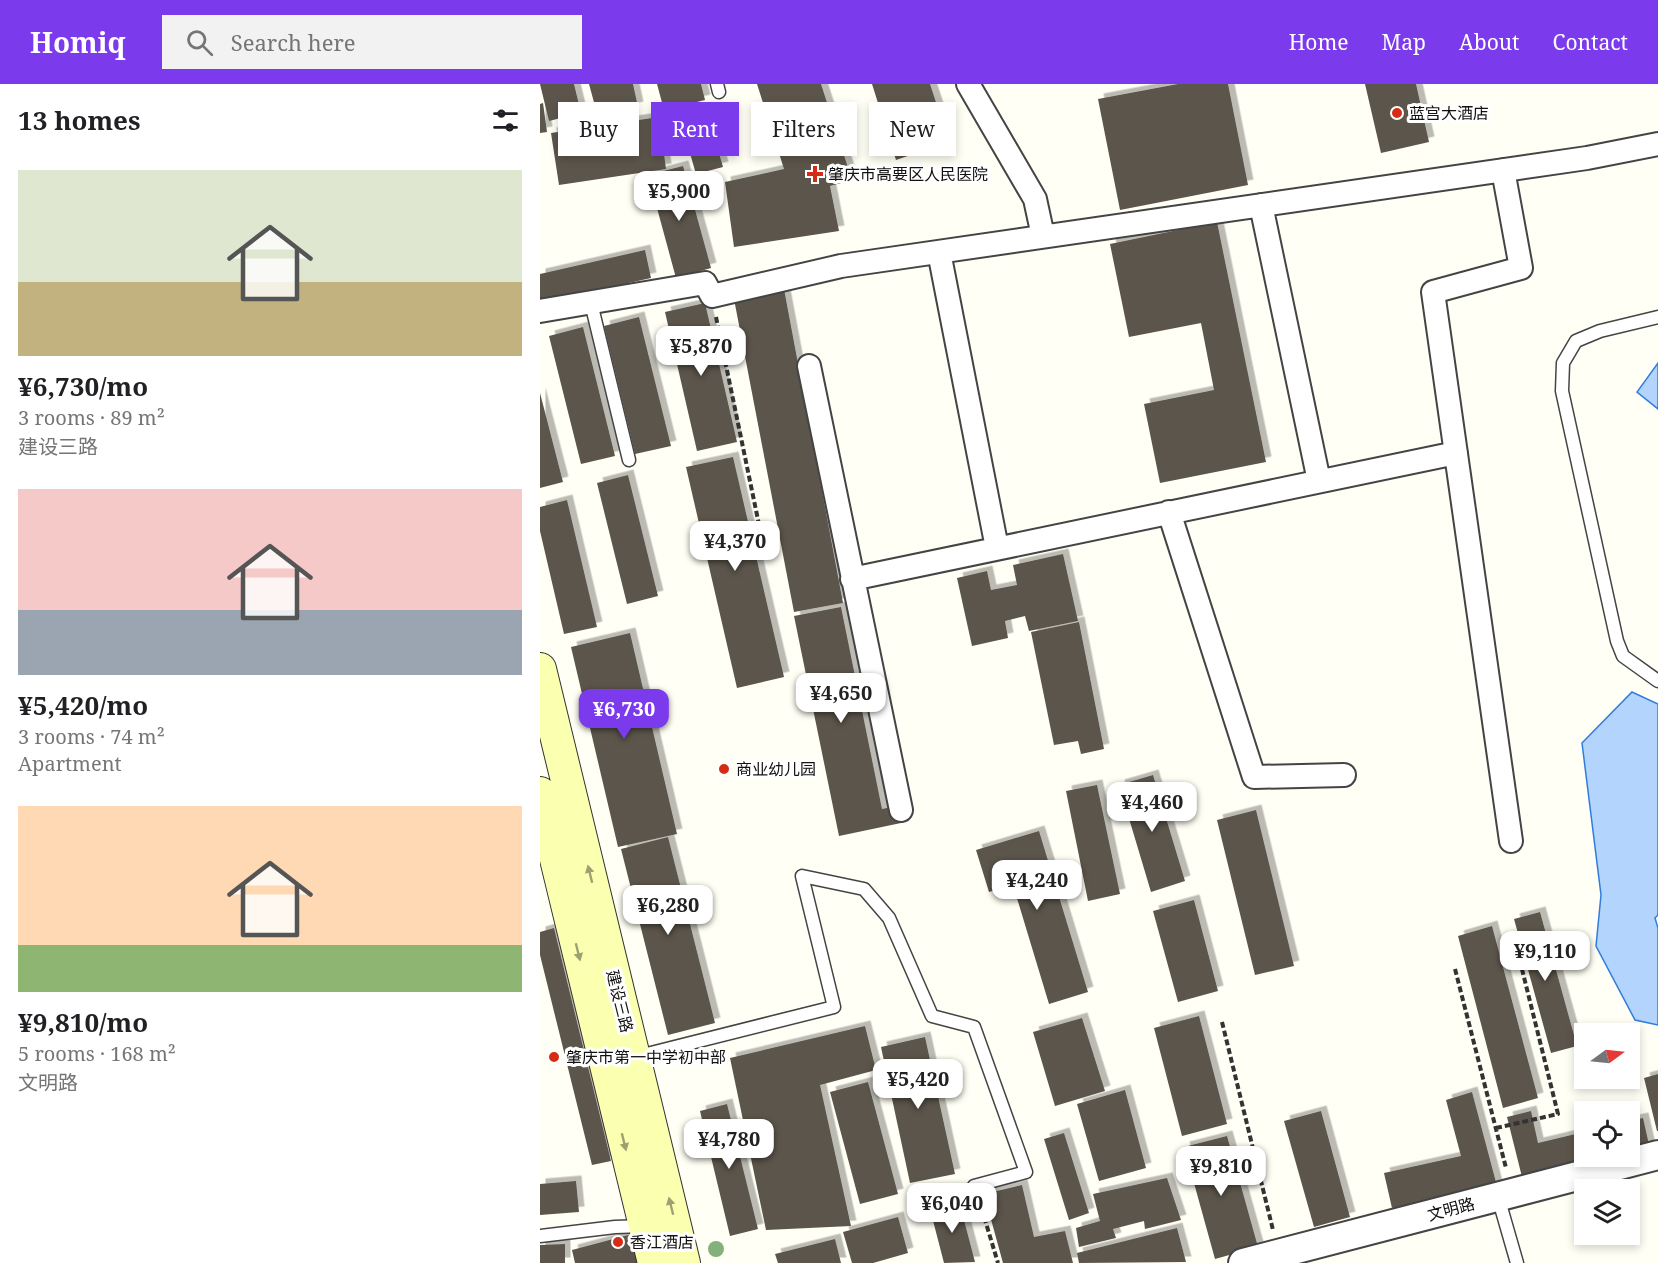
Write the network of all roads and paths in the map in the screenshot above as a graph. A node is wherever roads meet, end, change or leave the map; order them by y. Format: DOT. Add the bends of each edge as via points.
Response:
graph roads {
  1 [pos="968,84"];
  2 [pos="1658,144"];
  3 [pos="1503,170"];
  4 [pos="1261,205"];
  5 [pos="1043,236"];
  6 [pos="939,252"];
  7 [pos="712,296"];
  8 [pos="591,303"];
  9 [pos="540,311"];
  10 [pos="1658,317"];
  11 [pos="809,366"];
  12 [pos="1456,453"];
  13 [pos="630,460"];
  14 [pos="1319,481"];
  15 [pos="1169,512"];
  16 [pos="763,544"];
  17 [pos="997,548"];
  18 [pos="852,579"];
  19 [pos="540,669"];
  20 [pos="1658,681"];
  21 [pos="1344,775"];
  22 [pos="540,793"];
  23 [pos="901,810"];
  24 [pos="1511,841"];
  25 [pos="1514,937"];
  26 [pos="1455,969"];
  27 [pos="1222,1022"];
  28 [pos="634,1057"];
  29 [pos="1496,1128"];
  30 [pos="1658,1155"];
  31 [pos="974,1186"];
  32 [pos="1505,1195"];
  33 [pos="645,1226"];
  34 [pos="540,1236"];
  35 [pos="1279,1254"];
  36 [pos="654,1263"];
  37 [pos="684,1263"];
  38 [pos="998,1263"];
  39 [pos="1243,1263"];
  40 [pos="1517,1263"];
  1 -- 5 [label="street" via="1035,199"];
  2 -- 3 [label="street"];
  3 -- 4 [label="street"];
  3 -- 12 [label="street" via="1521,268 1433,292"];
  4 -- 5 [label="street"];
  4 -- 14 [label="street"];
  5 -- 6 [label="street"];
  6 -- 7 [label="street" via="841,266"];
  6 -- 17 [label="street"];
  7 -- 8 [label="street" via="705,283"];
  7 -- 16 [label="path"];
  8 -- 9 [label="street"];
  8 -- 13 [label="lane"];
  10 -- 20 [label="lane" via="1576,341 1563,363 1562,391 1617,641 1623,656"];
  11 -- 18 [label="street"];
  12 -- 14 [label="street"];
  12 -- 24 [label="street"];
  14 -- 15 [label="street"];
  15 -- 17 [label="street"];
  15 -- 21 [label="street" via="1254,777"];
  17 -- 18 [label="street"];
  18 -- 23 [label="street"];
  28 -- 19 [label="main road, 建设三路, one-way"];
  22 -- 33 [label="main road, 建设三路, one-way" via="552,861"];
  25 -- 29 [label="path" via="1558,1114"];
  26 -- 29 [label="path"];
  27 -- 35 [label="path"];
  28 -- 31 [label="lane" via="834,1007 802,876 864,889 889,918 932,1016 974,1027 1026,1172"];
  37 -- 28 [label="main road, 建设三路, one-way"];
  29 -- 32 [label="path"];
  30 -- 32 [label="street, 文明路"];
  31 -- 38 [label="path"];
  32 -- 35 [label="street, 文明路"];
  32 -- 40 [label="lane"];
  33 -- 34 [label="lane"];
  33 -- 36 [label="main road, 建设三路"];
  35 -- 39 [label="street, 文明路"];
}
